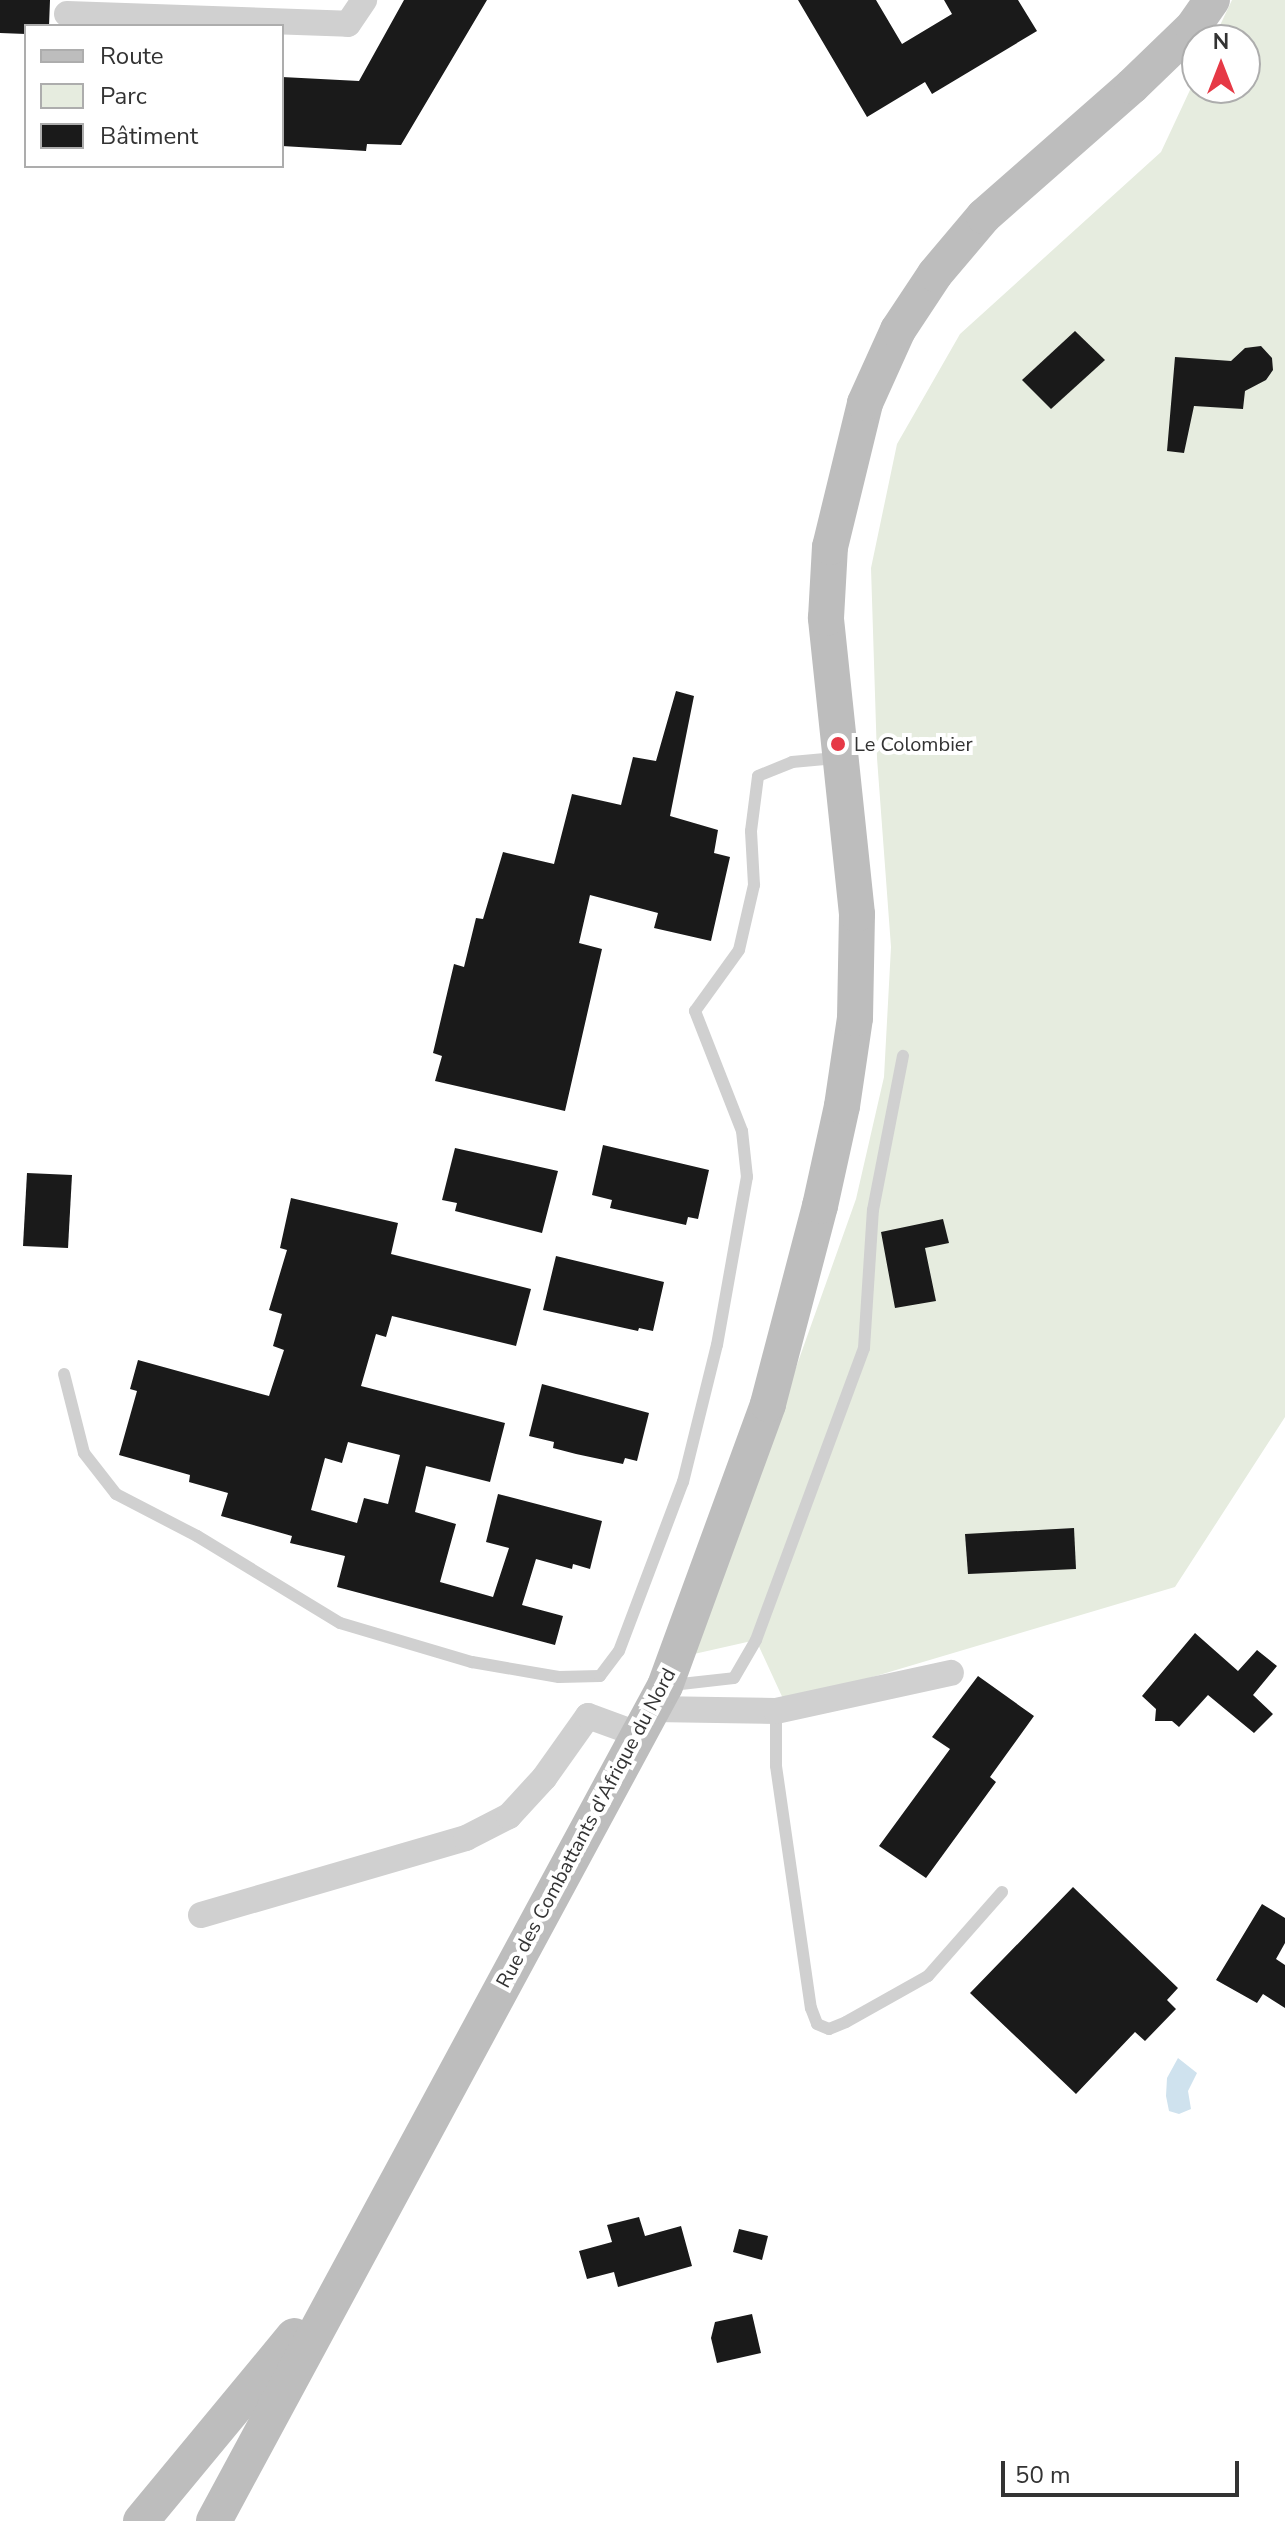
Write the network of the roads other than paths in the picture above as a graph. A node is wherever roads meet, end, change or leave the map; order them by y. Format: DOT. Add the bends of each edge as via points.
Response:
graph roads {
  1 [pos="364,0"];
  2 [pos="1212,0"];
  3 [pos="67,13"];
  4 [pos="840,758"];
  5 [pos="903,1056"];
  6 [pos="64,1374"];
  7 [pos="951,1673"];
  8 [pos="653,1710"];
  9 [pos="776,1711"];
  10 [pos="1002,1892"];
  11 [pos="201,1915"];
  12 [pos="359,2253"];
  13 [pos="141,2521"];
  14 [pos="214,2521"];
  1 -- 3 [label="street" via="348,24"];
  2 -- 4 [label="main road, Rue des Combattants d'Afrique du Nord" via="1193,27 1132,86 984,216 935,274 898,330 865,403 830,547 826,618"];
  4 -- 6 [label="lane" via="792,762 758,776 751,831 754,885 739,950 695,1011 742,1131 747,1177 717,1345 683,1482 619,1651 600,1676 559,1677 472,1662 340,1623 197,1536 116,1494 84,1453"];
  4 -- 8 [label="main road, Rue des Combattants d'Afrique du Nord" via="857,914 855,1018 842,1106 768,1404"];
  5 -- 8 [label="lane" via="873,1210 864,1348 756,1640 734,1678"];
  7 -- 9 [label="street"];
  8 -- 9 [label="street"];
  8 -- 11 [label="street" via="588,1716 509,1816 466,1838"];
  8 -- 12 [label="main road, Rue des Combattants d'Afrique du Nord"];
  9 -- 10 [label="lane" via="776,1766 817,2024 829,2029 846,2022 928,1976"];
  12 -- 13 [label="main road, Rue des Combattants d'Afrique du Nord"];
  12 -- 14 [label="main road, Rue des Combattants d'Afrique du Nord"];
}
